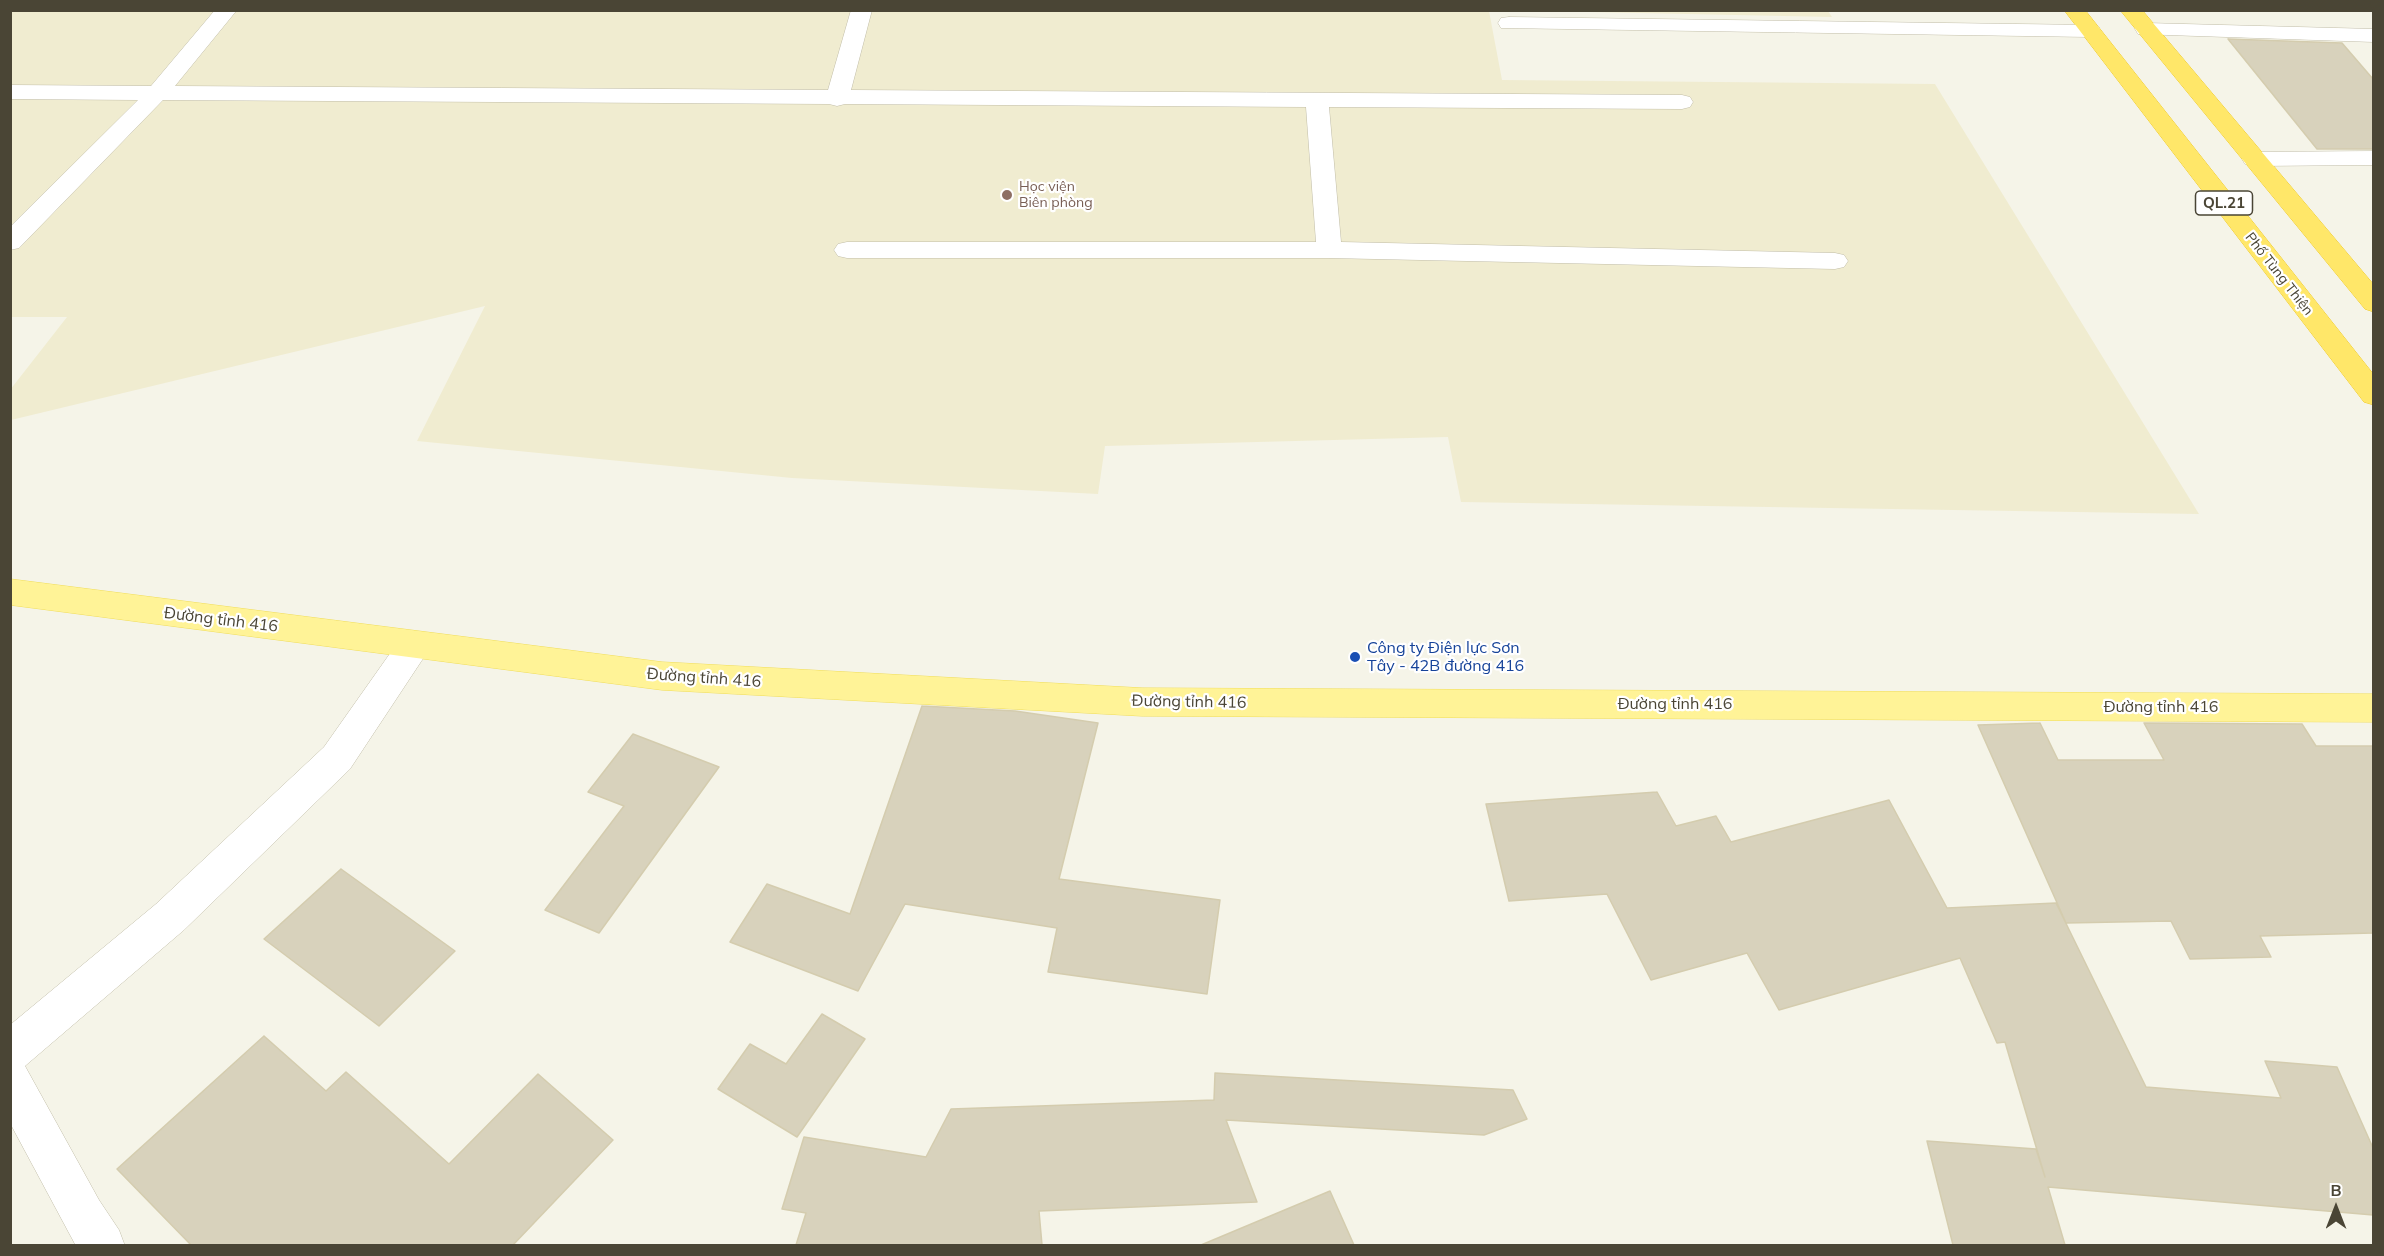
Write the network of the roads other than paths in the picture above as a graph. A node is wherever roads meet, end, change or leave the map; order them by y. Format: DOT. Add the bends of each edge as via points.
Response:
graph roads {
  1 [pos="228,10"];
  2 [pos="862,10"];
  3 [pos="2074,10"];
  4 [pos="2130,10"];
  5 [pos="1509,23"];
  6 [pos="2146,29"];
  7 [pos="2090,31"];
  8 [pos="2373,36"];
  9 [pos="10,92"];
  10 [pos="157,93"];
  11 [pos="837,99"];
  12 [pos="1317,101"];
  13 [pos="1682,102"];
  14 [pos="2373,158"];
  15 [pos="2254,159"];
  16 [pos="10,242"];
  17 [pos="847,250"];
  18 [pos="1329,250"];
  19 [pos="1835,261"];
  20 [pos="2373,303"];
  21 [pos="2373,395"];
  22 [pos="10,592"];
  23 [pos="415,645"];
  24 [pos="2373,708"];
  25 [pos="10,1052"];
  26 [pos="10,1079"];
  27 [pos="103,1245"];
  1 -- 10 [label="street"];
  2 -- 11 [label="street"];
  3 -- 7 [label="highway, Phố Tùng Thiện / QL.21"];
  4 -- 6 [label="highway, QL.21"];
  5 -- 7 [label="street"];
  6 -- 8 [label="street"];
  6 -- 15 [label="highway, QL.21"];
  7 -- 21 [label="highway, Phố Tùng Thiện / QL.21"];
  9 -- 10 [label="street"];
  10 -- 11 [label="street"];
  10 -- 16 [label="street"];
  11 -- 12 [label="street"];
  12 -- 13 [label="street"];
  12 -- 18 [label="street"];
  14 -- 15 [label="street"];
  15 -- 20 [label="highway, QL.21"];
  17 -- 18 [label="street"];
  18 -- 19 [label="street"];
  22 -- 23 [label="main road, Đường tỉnh 416"];
  23 -- 24 [label="main road, Đường tỉnh 416" via="662,676 1142,702"];
  23 -- 25 [label="street" via="337,758 170,917"];
  26 -- 27 [label="street" via="82,1216"];
}
